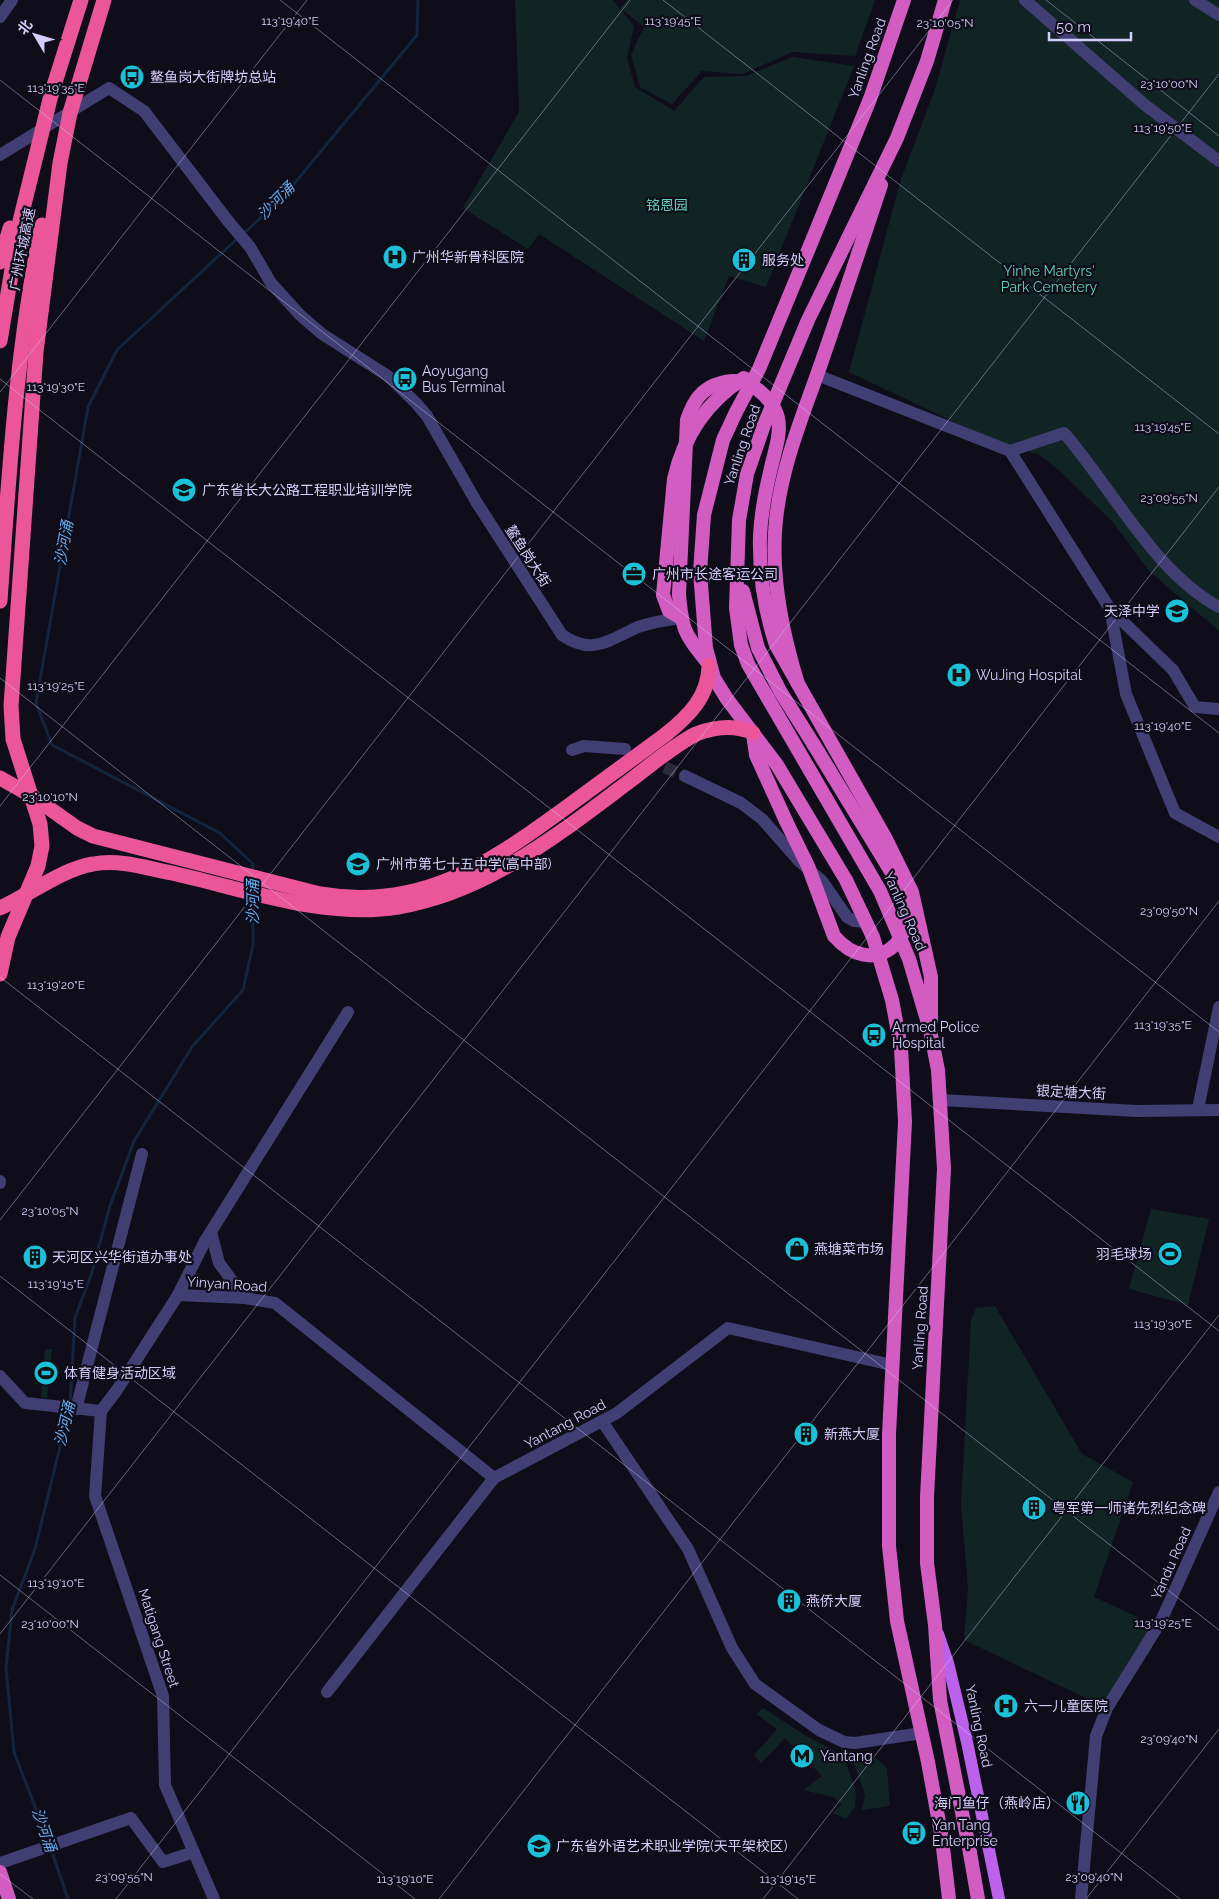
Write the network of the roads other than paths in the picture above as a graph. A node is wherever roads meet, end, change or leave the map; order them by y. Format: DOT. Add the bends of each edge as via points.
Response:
graph roads {
  1 [pos="12,0"];
  2 [pos="81,0"];
  3 [pos="104,0"];
  4 [pos="904,0"];
  5 [pos="945,0"];
  6 [pos="1026,0"];
  7 [pos="1195,0"];
  8 [pos="1219,15"];
  9 [pos="0,17"];
  10 [pos="51,95"];
  11 [pos="70,114"];
  12 [pos="897,138"];
  13 [pos="0,155"];
  14 [pos="1219,161"];
  15 [pos="0,262"];
  16 [pos="0,341"];
  17 [pos="759,369"];
  18 [pos="817,375"];
  19 [pos="1010,451"];
  20 [pos="738,569"];
  21 [pos="0,600"];
  22 [pos="1219,606"];
  23 [pos="1110,609"];
  24 [pos="681,618"];
  25 [pos="709,665"];
  26 [pos="798,684"];
  27 [pos="1219,708"];
  28 [pos="753,734"];
  29 [pos="625,749"];
  30 [pos="572,750"];
  31 [pos="19,757"];
  32 [pos="685,776"];
  33 [pos="3,779"];
  34 [pos="32,796"];
  35 [pos="40,824"];
  36 [pos="77,828"];
  37 [pos="1219,837"];
  38 [pos="77,868"];
  39 [pos="33,878"];
  40 [pos="26,895"];
  41 [pos="1,907"];
  42 [pos="866,922"];
  43 [pos="8,937"];
  44 [pos="0,974"];
  45 [pos="1219,1006"];
  46 [pos="348,1012"];
  47 [pos="930,1030"];
  48 [pos="941,1100"];
  49 [pos="1198,1109"];
  50 [pos="1219,1110"];
  51 [pos="142,1154"];
  52 [pos="211,1232"];
  53 [pos="178,1295"];
  54 [pos="245,1298"];
  55 [pos="892,1366"];
  56 [pos="0,1376"];
  57 [pos="76,1409"];
  58 [pos="101,1411"];
  59 [pos="602,1421"];
  60 [pos="494,1478"];
  61 [pos="1219,1492"];
  62 [pos="935,1626"];
  63 [pos="327,1692"];
  64 [pos="922,1733"];
  65 [pos="194,1852"];
  66 [pos="0,1863"];
  67 [pos="0,1870"];
  68 [pos="9,1899"];
  69 [pos="16,1899"];
  70 [pos="214,1899"];
  71 [pos="949,1899"];
  72 [pos="978,1899"];
  73 [pos="999,1899"];
  74 [pos="1080,1899"];
  1 -- 9 [label="street"];
  2 -- 10 [label="highway, 广州环城高速"];
  3 -- 11 [label="highway, 广州环城高速, bridge"];
  4 -- 17 [label="highway, Yanling Road" via="870,99"];
  5 -- 12 [label="highway, Yanling Road" via="924,70"];
  6 -- 14 [label="street" via="1145,105"];
  7 -- 8 [label="street"];
  10 -- 15 [label="highway, bridge"];
  10 -- 16 [label="highway, 广州环城高速, bridge" via="20,221"];
  11 -- 21 [label="highway, 广州环城高速" via="34,265 19,365"];
  11 -- 31 [label="highway" via="59,173 33,378 11,706 13,739"];
  12 -- 18 [label="highway"];
  12 -- 20 [label="highway, Yanling Road" via="808,320 754,450 740,511"];
  13 -- 24 [label="street, 鳌鱼岗大街" via="109,88 144,111 250,247 271,283 322,334 401,386 427,416 477,503 562,635 575,644 597,644 655,622"];
  17 -- 24 [label="highway" via="720,394 706,408 678,461 664,595 670,611"];
  17 -- 25 [label="highway, Yanling Road" via="723,440 704,515 700,572"];
  18 -- 19 [label="street"];
  18 -- 26 [label="highway" via="783,476 776,522 778,593 788,653"];
  19 -- 22 [label="street" via="1064,433 1166,565 1200,595"];
  19 -- 23 [label="street"];
  20 -- 28 [label="highway, bridge" via="758,648 903,891 907,902 907,924 898,943 882,953 871,955 851,951 834,936 808,866 758,761"];
  20 -- 47 [label="highway, Yanling Road" via="738,627 748,664 880,891 909,959"];
  23 -- 27 [label="street" via="1173,670 1195,707"];
  23 -- 37 [label="street" via="1126,694 1175,813"];
  24 -- 25 [label="highway" via="685,634"];
  24 -- 26 [label="highway, bridge" via="679,594 687,420 698,396 713,386 729,381 746,383 772,405 779,421 779,441 766,491 760,536 762,592 776,645"];
  25 -- 28 [label="highway, Yanling Road" via="727,699"];
  25 -- 36 [label="highway" via="704,694 683,721 508,849 427,889 381,898 347,898 306,891 121,844"];
  26 -- 47 [label="highway" via="886,839 912,892 931,976"];
  28 -- 38 [label="highway" via="730,728 696,734 521,858 477,882 422,902 377,910 334,908 120,862"];
  28 -- 42 [label="highway, Yanling Road" via="777,765 826,842"];
  29 -- 30 [label="street" via="584,746"];
  31 -- 34 [label="highway"];
  31 -- 36 [label="highway" via="37,790"];
  32 -- 42 [label="street" via="741,803 762,819 799,861 822,881 847,916 854,921"];
  33 -- 34 [label="highway"];
  33 -- 35 [label="highway" via="27,798"];
  34 -- 35 [label="highway"];
  34 -- 36 [label="highway"];
  35 -- 39 [label="highway" via="42,853"];
  38 -- 40 [label="highway"];
  38 -- 43 [label="highway" via="34,900"];
  39 -- 40 [label="highway"];
  39 -- 41 [label="highway" via="19,896"];
  40 -- 41 [label="highway"];
  40 -- 43 [label="highway"];
  42 -- 55 [label="highway, Yanling Road" via="892,1000 904,1075 905,1132"];
  43 -- 44 [label="highway"];
  45 -- 49 [label="street"];
  46 -- 52 [label="street"];
  47 -- 48 [label="highway, Yanling Road"];
  48 -- 49 [label="street, 银定塘大街" via="1137,1111"];
  48 -- 62 [label="highway, Yanling Road" via="942,1233 926,1505 927,1563"];
  49 -- 50 [label="street, 银定塘大街"];
  51 -- 57 [label="street"];
  52 -- 53 [label="street"];
  52 -- 54 [label="street" via="219,1263"];
  53 -- 54 [label="street, Yinyan Road"];
  53 -- 58 [label="street, Yinyan Road"];
  54 -- 60 [label="street, Yinyan Road" via="275,1303"];
  55 -- 59 [label="street, Yantang Road" via="728,1328"];
  55 -- 64 [label="highway, Yanling Road" via="888,1486 891,1577 897,1622"];
  56 -- 57 [label="street" via="25,1404"];
  57 -- 58 [label="street"];
  58 -- 65 [label="street, Matigang Street" via="95,1496 163,1696 165,1785"];
  59 -- 60 [label="street, Yantang Road"];
  59 -- 64 [label="street" via="688,1549 732,1648 755,1684 819,1730 844,1742"];
  60 -- 63 [label="street, Yantang Road"];
  61 -- 74 [label="street, Yandu Road" via="1161,1621 1107,1708 1096,1736"];
  62 -- 72 [label="highway, bridge" via="940,1700"];
  62 -- 73 [label="main road, Yanling Road" via="955,1690"];
  64 -- 71 [label="highway, Yanling Road" via="942,1839"];
  65 -- 66 [label="street" via="163,1862 131,1818"];
  65 -- 70 [label="street, Matigang Street"];
  67 -- 68 [label="highway"];
  67 -- 69 [label="main road"];
}
